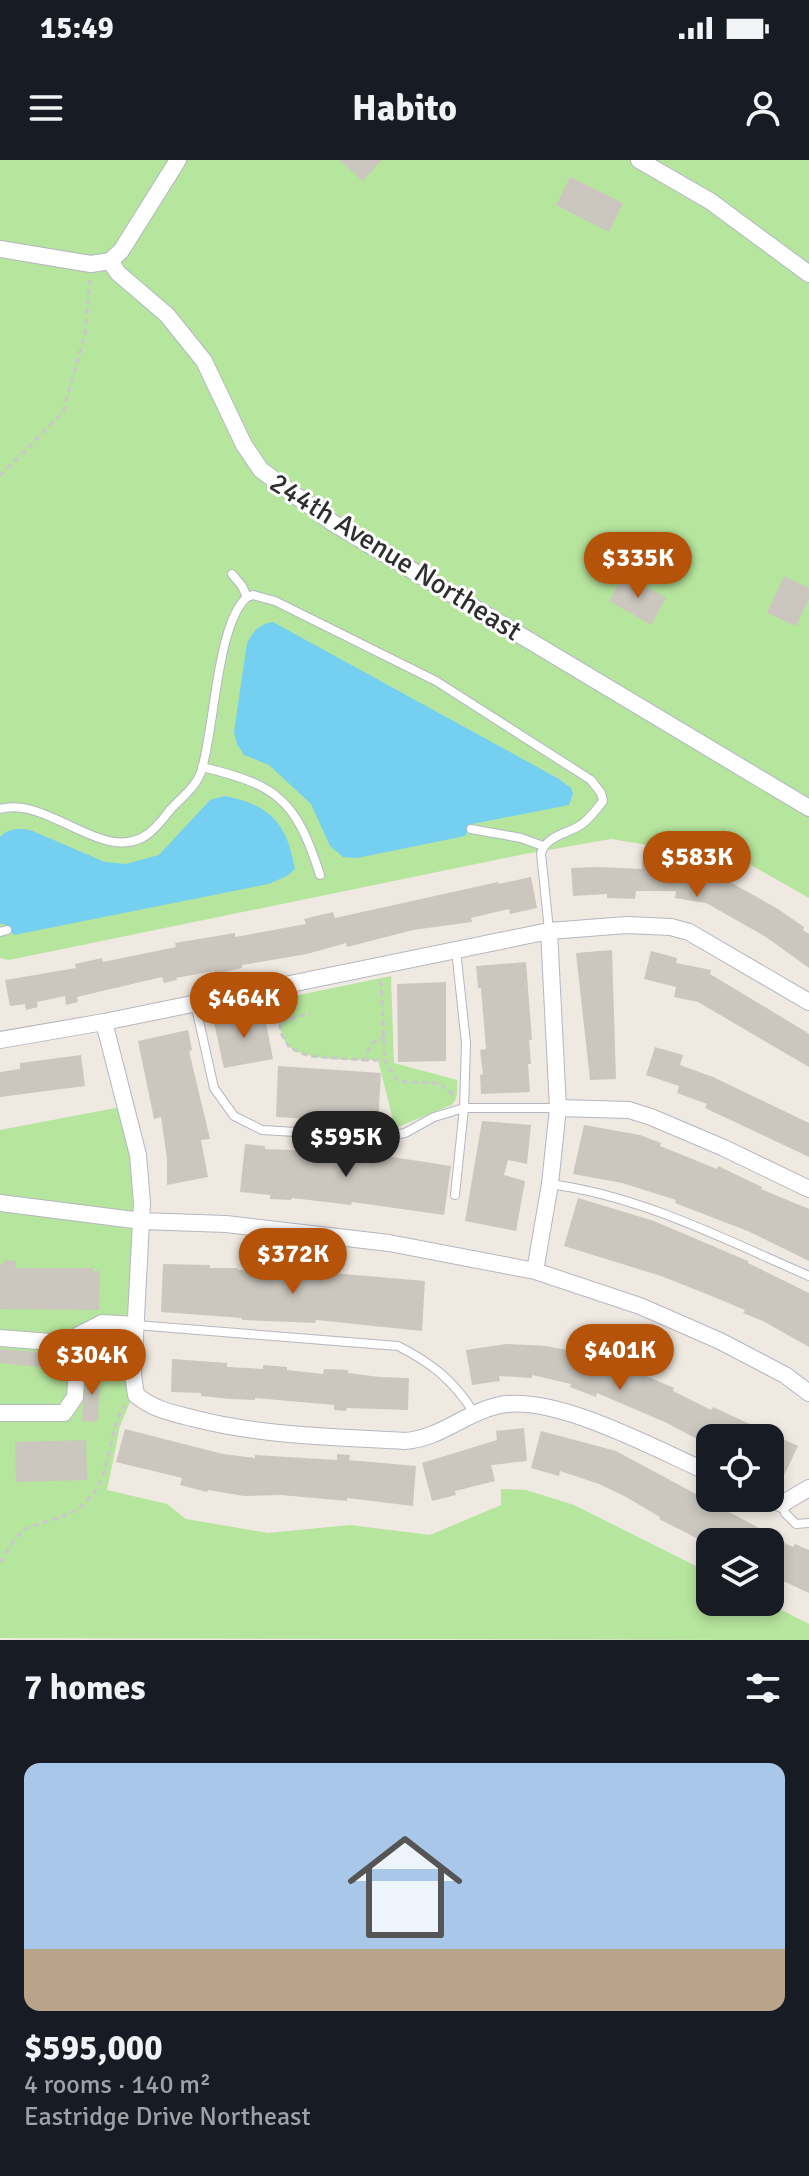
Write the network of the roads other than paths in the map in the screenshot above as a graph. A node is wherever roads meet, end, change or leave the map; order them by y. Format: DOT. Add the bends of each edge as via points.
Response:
graph roads {
  1 [pos="178,160"];
  2 [pos="639,160"];
  3 [pos="0,249"];
  4 [pos="110,261"];
  5 [pos="809,274"];
  6 [pos="232,574"];
  7 [pos="247,597"];
  8 [pos="202,767"];
  9 [pos="809,808"];
  10 [pos="0,809"];
  11 [pos="471,829"];
  12 [pos="543,846"];
  13 [pos="320,875"];
  14 [pos="549,931"];
  15 [pos="456,950"];
  16 [pos="195,1002"];
  17 [pos="809,1002"];
  18 [pos="104,1022"];
  19 [pos="0,1040"];
  20 [pos="464,1108"];
  21 [pos="558,1108"];
  22 [pos="550,1184"];
  23 [pos="809,1189"];
  24 [pos="455,1195"];
  25 [pos="0,1203"];
  26 [pos="142,1221"];
  27 [pos="535,1271"];
  28 [pos="809,1276"];
  29 [pos="136,1325"];
  30 [pos="79,1336"];
  31 [pos="0,1338"];
  32 [pos="809,1393"];
  33 [pos="0,1413"];
  34 [pos="475,1414"];
  35 [pos="696,1467"];
  36 [pos="809,1488"];
  37 [pos="784,1498"];
  38 [pos="784,1512"];
  39 [pos="809,1523"];
  1 -- 4 [label="street"];
  2 -- 5 [label="street" via="710,201"];
  3 -- 4 [label="street" via="91,264"];
  4 -- 9 [label="street, 244th Avenue Northeast" via="167,315 204,361 244,445 261,470 284,489"];
  6 -- 7 [label="lane"];
  7 -- 8 [label="lane" via="225,643"];
  7 -- 12 [label="lane" via="275,601 436,681 591,780 603,801 580,826"];
  8 -- 10 [label="lane" via="194,784 154,829 134,840 103,840 31,809"];
  8 -- 13 [label="lane" via="242,776 284,803 306,833"];
  11 -- 12 [label="lane"];
  12 -- 14 [label="lane"];
  14 -- 15 [label="street"];
  14 -- 17 [label="street" via="671,927 689,932"];
  14 -- 21 [label="street"];
  15 -- 16 [label="street"];
  15 -- 20 [label="lane" via="466,1043"];
  16 -- 18 [label="street"];
  16 -- 20 [label="lane" via="214,1088 246,1124 280,1132 381,1137 405,1133"];
  18 -- 19 [label="street"];
  18 -- 26 [label="street" via="138,1155"];
  20 -- 21 [label="lane"];
  20 -- 24 [label="lane"];
  21 -- 22 [label="street"];
  21 -- 23 [label="street" via="629,1110 651,1117"];
  22 -- 27 [label="street"];
  22 -- 28 [label="lane" via="629,1202"];
  25 -- 26 [label="street"];
  26 -- 27 [label="street" via="226,1224 389,1243"];
  26 -- 29 [label="street"];
  27 -- 32 [label="street" via="640,1306 720,1341"];
  29 -- 30 [label="street" via="102,1323"];
  29 -- 34 [label="lane" via="398,1346 445,1374"];
  29 -- 34 [label="street" via="132,1400 162,1410 256,1432 405,1441 424,1440"];
  30 -- 31 [label="street" via="63,1343"];
  30 -- 33 [label="street" via="75,1397 64,1413"];
  34 -- 35 [label="street" via="521,1402 544,1406"];
  36 -- 37 [label="street"];
  38 -- 39 [label="lane" via="796,1524"];
}
